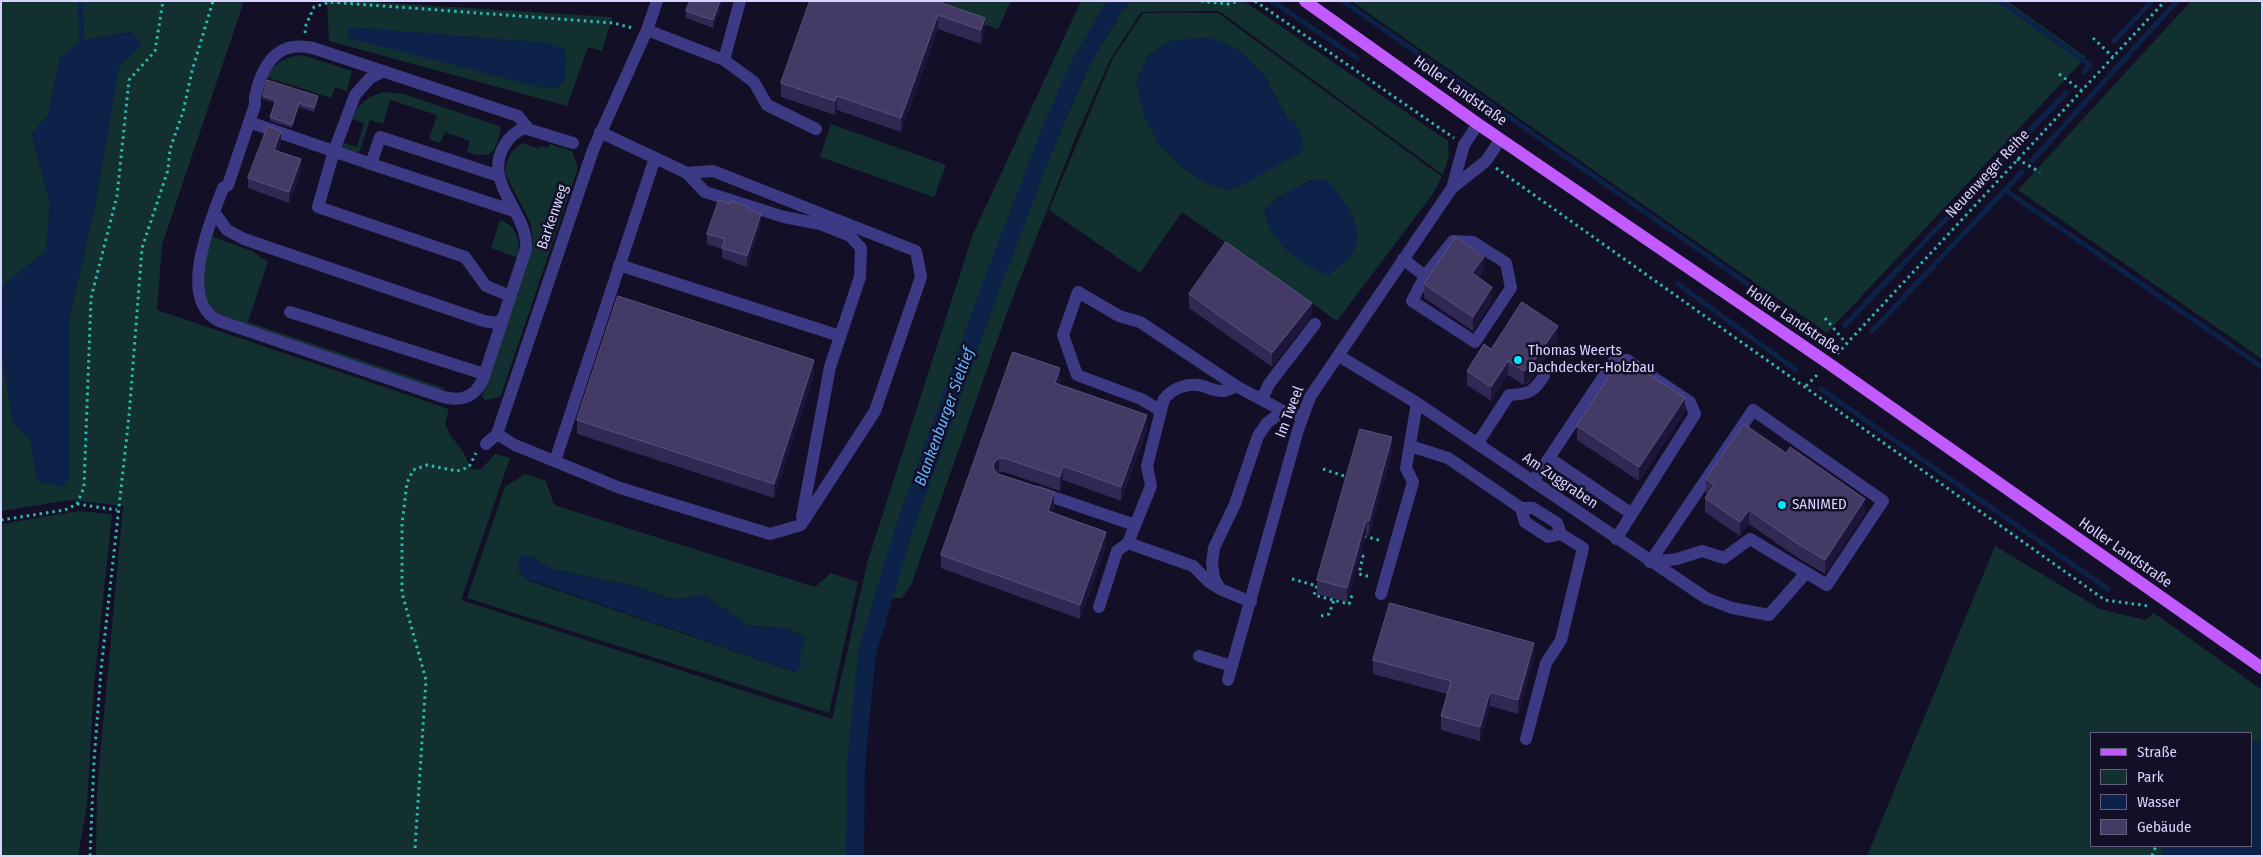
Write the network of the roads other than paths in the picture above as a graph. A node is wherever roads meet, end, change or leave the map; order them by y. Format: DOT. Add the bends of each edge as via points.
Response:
graph roads {
  1 [pos="657,1"];
  2 [pos="740,1"];
  3 [pos="1305,1"];
  4 [pos="647,30"];
  5 [pos="724,60"];
  6 [pos="384,71"];
  7 [pos="249,122"];
  8 [pos="1478,124"];
  9 [pos="528,128"];
  10 [pos="816,129"];
  11 [pos="600,132"];
  12 [pos="1500,140"];
  13 [pos="573,143"];
  14 [pos="334,151"];
  15 [pos="655,158"];
  16 [pos="371,164"];
  17 [pos="687,173"];
  18 [pos="499,176"];
  19 [pos="1452,188"];
  20 [pos="514,211"];
  21 [pos="214,212"];
  22 [pos="1402,259"];
  23 [pos="619,265"];
  24 [pos="1425,276"];
  25 [pos="510,296"];
  26 [pos="290,312"];
  27 [pos="502,320"];
  28 [pos="1315,324"];
  29 [pos="840,336"];
  30 [pos="1339,356"];
  31 [pos="484,374"];
  32 [pos="1544,376"];
  33 [pos="1236,386"];
  34 [pos="1262,399"];
  35 [pos="1417,403"];
  36 [pos="1160,410"];
  37 [pos="1283,411"];
  38 [pos="1303,416"];
  39 [pos="497,434"];
  40 [pos="486,444"];
  41 [pos="1477,444"];
  42 [pos="1410,446"];
  43 [pos="1549,458"];
  44 [pos="554,461"];
  45 [pos="1533,482"];
  46 [pos="1028,489"];
  47 [pos="1632,514"];
  48 [pos="801,525"];
  49 [pos="1135,525"];
  50 [pos="1616,539"];
  51 [pos="1128,543"];
  52 [pos="1650,562"];
  53 [pos="1806,573"];
  54 [pos="1220,588"];
  55 [pos="1381,594"];
  56 [pos="1251,602"];
  57 [pos="1099,607"];
  58 [pos="1199,656"];
  59 [pos="1232,666"];
  60 [pos="2262,668"];
  61 [pos="1228,680"];
  62 [pos="1526,739"];
  1 -- 4 [label="street, Barkenweg"];
  2 -- 5 [label="street"];
  3 -- 8 [label="main road, Holler Landstraße"];
  4 -- 5 [label="street"];
  4 -- 11 [label="street, Barkenweg"];
  5 -- 10 [label="street" via="754,82 767,105"];
  6 -- 7 [label="street" via="304,46 280,51 267,63 254,96"];
  6 -- 9 [label="street" via="518,116"];
  6 -- 14 [label="street" via="359,88"];
  7 -- 14 [label="street"];
  7 -- 21 [label="street" via="228,185 223,188"];
  8 -- 12 [label="main road, Holler Landstraße"];
  8 -- 19 [label="street, Im Tweel" via="1464,145"];
  9 -- 13 [label="street"];
  9 -- 18 [label="street" via="513,134 503,148 498,159"];
  11 -- 15 [label="street"];
  11 -- 39 [label="street, Barkenweg"];
  12 -- 19 [label="street, Im Tweel" via="1486,161"];
  12 -- 60 [label="main road, Holler Landstraße" via="1828,363"];
  14 -- 16 [label="street"];
  14 -- 25 [label="street" via="318,207 465,257 486,286"];
  15 -- 17 [label="street"];
  15 -- 23 [label="street"];
  16 -- 18 [label="street" via="380,137"];
  16 -- 20 [label="street"];
  17 -- 29 [label="street" via="705,192 784,217 820,224 850,236 861,248 862,259 860,277"];
  17 -- 48 [label="street" via="713,171 916,251 921,277 875,411"];
  18 -- 20 [label="street"];
  19 -- 22 [label="street, Im Tweel"];
  20 -- 25 [label="street" via="526,244"];
  21 -- 27 [label="street" via="227,230 272,250 484,322"];
  21 -- 31 [label="street" via="202,248 199,286 203,306 215,319 447,398 470,397 480,386"];
  22 -- 24 [label="street"];
  22 -- 30 [label="street, Im Tweel"];
  23 -- 29 [label="street"];
  23 -- 44 [label="street"];
  24 -- 24 [label="street" via="1453,241 1473,242 1506,263 1511,288 1475,342 1412,301"];
  25 -- 27 [label="street"];
  26 -- 31 [label="street"];
  27 -- 31 [label="street"];
  28 -- 34 [label="street" via="1269,384"];
  29 -- 48 [label="street" via="830,367"];
  30 -- 35 [label="street, Am Zuggraben"];
  30 -- 38 [label="street, Im Tweel" via="1310,397"];
  32 -- 41 [label="street" via="1536,388 1526,394 1509,395"];
  33 -- 34 [label="street"];
  33 -- 36 [label="street" via="1223,391 1185,385 1168,393"];
  33 -- 36 [label="street" via="1140,322 1119,316 1078,292 1063,335 1077,375"];
  34 -- 37 [label="street"];
  35 -- 41 [label="street, Am Zuggraben"];
  35 -- 42 [label="street"];
  36 -- 49 [label="street" via="1146,466 1150,486"];
  37 -- 38 [label="street"];
  37 -- 54 [label="street" via="1267,423 1258,436 1235,504 1214,548 1214,578"];
  38 -- 56 [label="street, Im Tweel"];
  39 -- 40 [label="street, Barkenweg"];
  39 -- 44 [label="street"];
  41 -- 45 [label="street, Am Zuggraben"];
  42 -- 55 [label="street" via="1406,468 1413,482"];
  42 -- 62 [label="street" via="1448,458 1521,508 1533,508 1557,523 1561,534 1583,548 1561,640 1546,663"];
  43 -- 45 [label="street"];
  43 -- 47 [label="street"];
  43 -- 47 [label="street" via="1613,362 1627,360 1659,381 1690,402 1695,414"];
  44 -- 48 [label="street" via="620,488 770,534"];
  45 -- 50 [label="street, Am Zuggraben"];
  46 -- 49 [label="street"];
  47 -- 50 [label="street"];
  49 -- 51 [label="street"];
  50 -- 52 [label="street, Am Zuggraben"];
  51 -- 54 [label="street" via="1194,566 1208,582"];
  51 -- 57 [label="street" via="1117,551"];
  52 -- 53 [label="street" via="1677,559 1702,551 1724,558 1750,539"];
  52 -- 53 [label="street, Am Zuggraben" via="1706,598 1769,616"];
  52 -- 53 [label="street" via="1753,410 1883,501 1827,585"];
  54 -- 56 [label="street"];
  56 -- 59 [label="street, Im Tweel"];
  58 -- 59 [label="street"];
  59 -- 61 [label="street, Im Tweel"];
}
